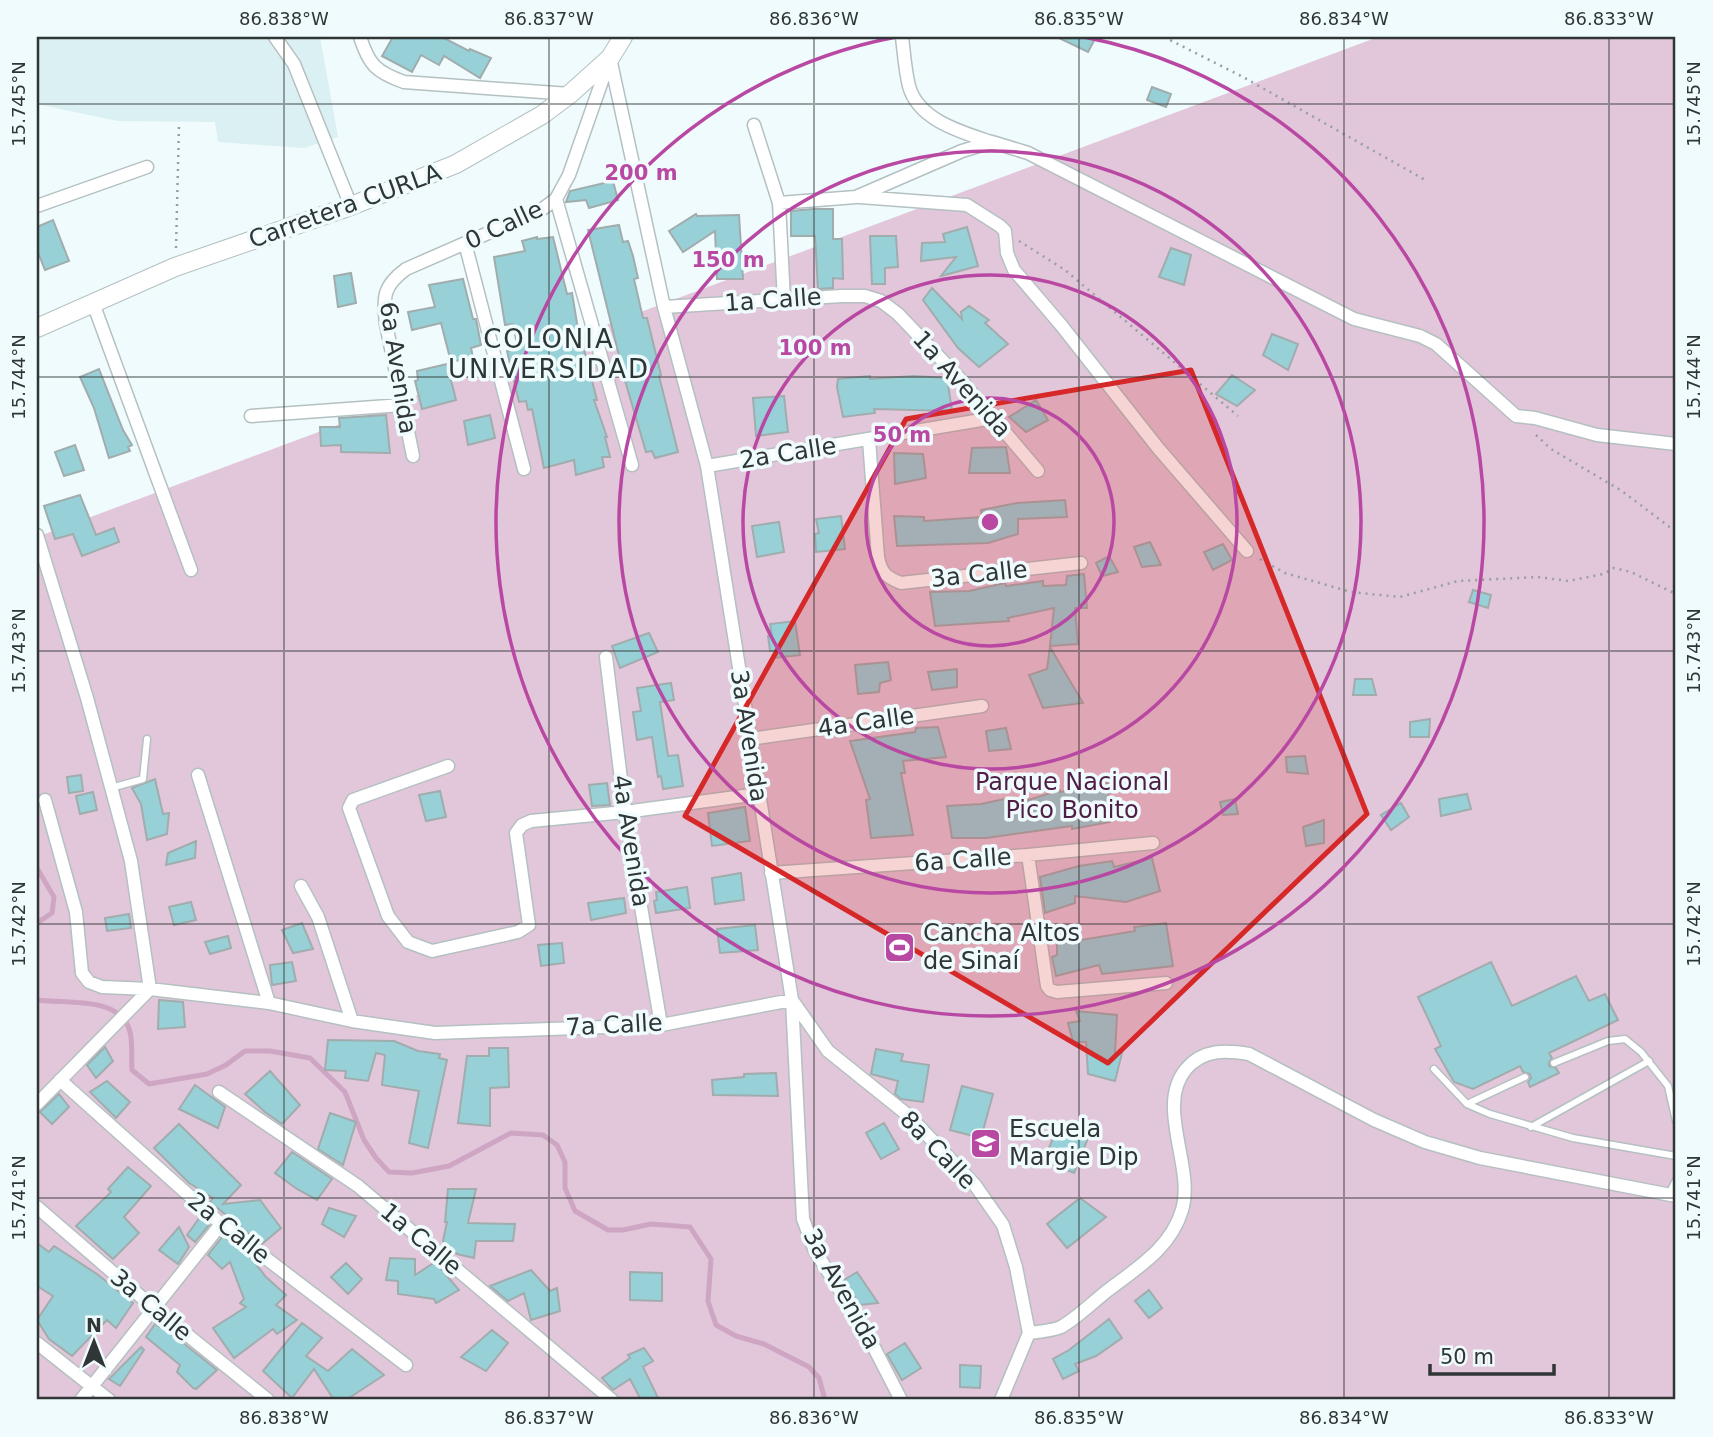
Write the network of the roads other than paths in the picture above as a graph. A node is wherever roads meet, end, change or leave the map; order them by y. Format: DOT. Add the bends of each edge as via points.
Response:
graph roads {
  1 [pos="275,37"];
  2 [pos="360,37"];
  3 [pos="623,37"];
  4 [pos="902,37"];
  5 [pos="610,58"];
  6 [pos="570,94"];
  7 [pos="754,125"];
  8 [pos="992,142"];
  9 [pos="147,167"];
  10 [pos="856,197"];
  11 [pos="556,198"];
  12 [pos="779,203"];
  13 [pos="37,206"];
  14 [pos="351,206"];
  15 [pos="465,243"];
  16 [pos="391,280"];
  17 [pos="784,301"];
  18 [pos="881,301"];
  19 [pos="93,303"];
  20 [pos="664,307"];
  21 [pos="37,328"];
  22 [pos="402,405"];
  23 [pos="251,416"];
  24 [pos="993,418"];
  25 [pos="869,440"];
  26 [pos="1676,444"];
  27 [pos="413,456"];
  28 [pos="632,465"];
  29 [pos="707,466"];
  30 [pos="524,469"];
  31 [pos="1038,471"];
  32 [pos="37,535"];
  33 [pos="1247,551"];
  34 [pos="1081,563"];
  35 [pos="191,570"];
  36 [pos="606,656"];
  37 [pos="982,706"];
  38 [pos="750,738"];
  39 [pos="147,739"];
  40 [pos="448,766"];
  41 [pos="198,775"];
  42 [pos="111,788"];
  43 [pos="758,794"];
  44 [pos="45,800"];
  45 [pos="625,812"];
  46 [pos="1153,843"];
  47 [pos="1028,855"];
  48 [pos="771,873"];
  49 [pos="301,886"];
  50 [pos="1166,984"];
  51 [pos="150,989"];
  52 [pos="792,1000"];
  53 [pos="269,1003"];
  54 [pos="352,1021"];
  55 [pos="661,1025"];
  56 [pos="1649,1061"];
  57 [pos="1554,1063"];
  58 [pos="1434,1069"];
  59 [pos="1525,1077"];
  60 [pos="60,1080"];
  61 [pos="219,1092"];
  62 [pos="37,1104"];
  63 [pos="1467,1104"];
  64 [pos="1676,1121"];
  65 [pos="1531,1127"];
  66 [pos="1676,1156"];
  67 [pos="1676,1180"];
  68 [pos="1673,1195"];
  69 [pos="37,1207"];
  70 [pos="220,1224"];
  71 [pos="154,1308"];
  72 [pos="1029,1333"];
  73 [pos="37,1343"];
  74 [pos="406,1365"];
  75 [pos="92,1386"];
  76 [pos="81,1400"];
  77 [pos="109,1400"];
  78 [pos="268,1400"];
  79 [pos="612,1400"];
  80 [pos="901,1400"];
  81 [pos="1001,1400"];
  1 -- 14 [label="street" via="294,64"];
  2 -- 6 [label="street" via="368,60 383,75 404,82"];
  3 -- 5 [label="main road, Carretera CURLA"];
  4 -- 8 [label="street" via="909,88 920,108 961,132"];
  5 -- 6 [label="main road, Carretera CURLA"];
  5 -- 11 [label="street, 0 Calle" via="569,175"];
  5 -- 20 [label="street, 3a Avenida"];
  6 -- 14 [label="main road, Carretera CURLA" via="456,164"];
  7 -- 12 [label="street"];
  8 -- 10 [label="street"];
  8 -- 26 [label="street" via="1028,153 1354,319 1436,344 1516,416 1597,435"];
  9 -- 13 [label="street"];
  10 -- 12 [label="street"];
  10 -- 33 [label="street" via="967,205 1000,226 1014,270"];
  11 -- 15 [label="street, 0 Calle" via="541,210"];
  11 -- 28 [label="street"];
  12 -- 17 [label="street"];
  14 -- 19 [label="main road, Carretera CURLA" via="175,267"];
  15 -- 16 [label="street, 0 Calle"];
  15 -- 30 [label="street"];
  16 -- 22 [label="street, 6a Avenida" via="384,304"];
  17 -- 18 [label="street, 1a Calle" via="842,296"];
  17 -- 20 [label="street, 1a Calle"];
  18 -- 24 [label="street, 1a Avenida" via="907,323"];
  19 -- 21 [label="main road, Carretera CURLA"];
  19 -- 35 [label="street"];
  20 -- 29 [label="street, 3a Avenida"];
  22 -- 23 [label="street"];
  22 -- 27 [label="street, 6a Avenida"];
  24 -- 25 [label="street, 2a Calle"];
  24 -- 31 [label="street, 1a Avenida"];
  25 -- 29 [label="street, 2a Calle"];
  25 -- 34 [label="street, 3a Calle" via="878,557 887,577 901,583"];
  29 -- 38 [label="street, 3a Avenida"];
  32 -- 42 [label="street"];
  36 -- 45 [label="street, 4a Avenida"];
  37 -- 38 [label="street, 4a Calle"];
  38 -- 43 [label="street, 3a Avenida"];
  39 -- 42 [label="lane" via="143,779"];
  40 -- 45 [label="street" via="350,803 388,916 408,942 432,951 518,932 529,925 516,833 522,825"];
  41 -- 53 [label="street"];
  42 -- 51 [label="street" via="131,861"];
  43 -- 45 [label="street"];
  43 -- 48 [label="street, 3a Avenida"];
  44 -- 51 [label="street, 7a Calle" via="76,912 82,973 102,987"];
  45 -- 55 [label="street, 4a Avenida"];
  46 -- 47 [label="street, 6a Calle"];
  47 -- 48 [label="street, 6a Calle"];
  47 -- 50 [label="street" via="1050,990"];
  48 -- 52 [label="street, 3a Avenida"];
  49 -- 54 [label="street" via="322,929"];
  51 -- 53 [label="street, 7a Calle"];
  51 -- 60 [label="street"];
  52 -- 55 [label="street, 7a Calle"];
  52 -- 72 [label="street, 8a Calle" via="828,1051 909,1116 975,1185 1003,1225"];
  52 -- 80 [label="street, 3a Avenida" via="803,1219 815,1251 864,1328"];
  53 -- 54 [label="street, 7a Calle"];
  54 -- 55 [label="street, 7a Calle" via="435,1033"];
  56 -- 57 [label="lane" via="1625,1039 1617,1039"];
  56 -- 64 [label="lane" via="1668,1086"];
  56 -- 65 [label="lane"];
  58 -- 63 [label="lane"];
  59 -- 63 [label="lane"];
  60 -- 62 [label="street"];
  60 -- 70 [label="street, 2a Calle"];
  61 -- 79 [label="street, 1a Calle" via="358,1186"];
  63 -- 65 [label="lane"];
  65 -- 66 [label="lane"];
  67 -- 68 [label="lane"];
  68 -- 72 [label="street" via="1480,1158 1425,1142 1249,1054 1207,1054 1186,1069 1174,1091 1185,1188 1176,1227 1152,1256 1061,1326"];
  69 -- 71 [label="street, 3a Calle"];
  70 -- 71 [label="street"];
  70 -- 74 [label="street, 2a Calle"];
  71 -- 75 [label="street"];
  71 -- 78 [label="street, 3a Calle"];
  72 -- 81 [label="street"];
  73 -- 75 [label="street"];
  75 -- 76 [label="street"];
  75 -- 77 [label="street"];
}
